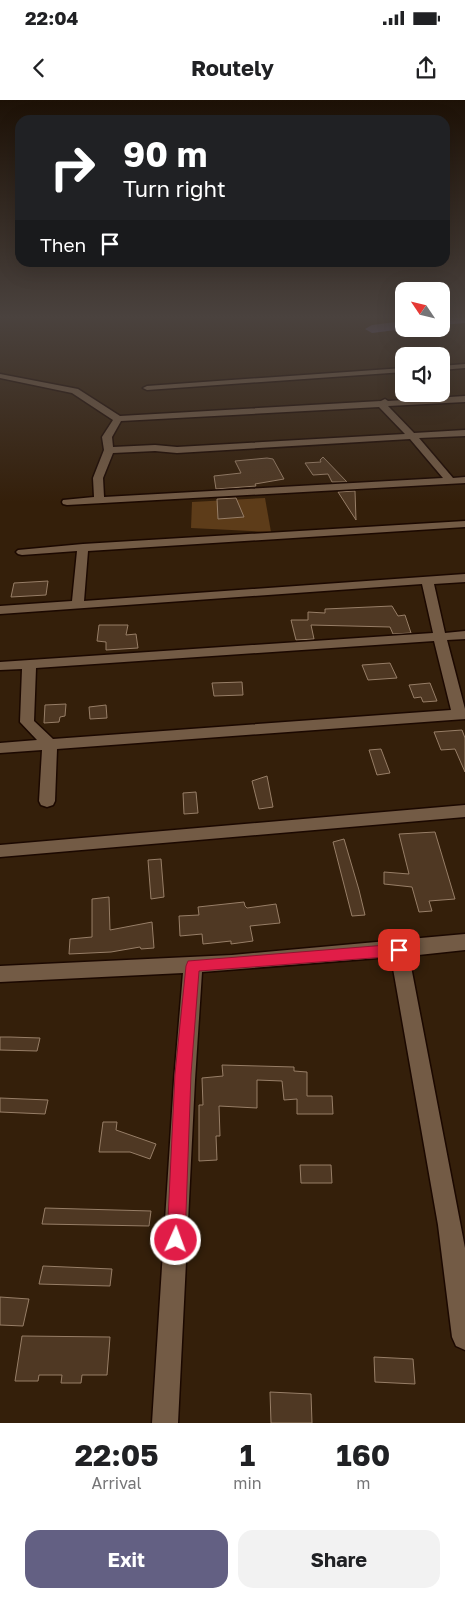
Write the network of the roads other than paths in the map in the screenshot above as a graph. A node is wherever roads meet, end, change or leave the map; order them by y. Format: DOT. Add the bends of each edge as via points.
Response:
graph roads {
  1 [pos="14,379"];
  2 [pos="279,379"];
  3 [pos="147,388"];
  4 [pos="465,399"];
  5 [pos="385,402"];
  6 [pos="118,419"];
  7 [pos="465,433"];
  8 [pos="413,436"];
  9 [pos="109,450"];
  10 [pos="465,480"];
  11 [pos="451,482"];
  12 [pos="99,500"];
  13 [pos="67,502"];
  14 [pos="465,524"];
  15 [pos="84,547"];
  16 [pos="22,552"];
  17 [pos="465,578"];
  18 [pos="427,581"];
  19 [pos="78,604"];
  20 [pos="0,610"];
  21 [pos="465,635"];
  22 [pos="441,637"];
  23 [pos="29,664"];
  24 [pos="0,666"];
  25 [pos="462,715"];
  26 [pos="50,744"];
  27 [pos="0,748"];
  28 [pos="46,801"];
  29 [pos="465,811"];
  30 [pos="0,851"];
  31 [pos="465,942"];
  32 [pos="399,950"];
  33 [pos="193,966"];
  34 [pos="0,974"];
  35 [pos="465,1336"];
  36 [pos="165,1423"];
  1 -- 6 [label="street" via="75,391"];
  2 -- 3 [label="street"];
  4 -- 5 [label="street"];
  5 -- 6 [label="street"];
  5 -- 8 [label="street" via="383,406"];
  6 -- 9 [label="street" via="107,437"];
  7 -- 8 [label="street"];
  8 -- 9 [label="street" via="177,450"];
  8 -- 11 [label="street"];
  9 -- 12 [label="street" via="98,478"];
  10 -- 11 [label="street"];
  11 -- 12 [label="street"];
  12 -- 13 [label="street"];
  14 -- 15 [label="street"];
  15 -- 16 [label="street"];
  15 -- 19 [label="street"];
  17 -- 18 [label="street"];
  18 -- 19 [label="street"];
  18 -- 22 [label="street"];
  19 -- 20 [label="street"];
  21 -- 22 [label="street"];
  22 -- 23 [label="street"];
  22 -- 25 [label="street" via="447,674"];
  23 -- 24 [label="street"];
  23 -- 26 [label="street" via="27,722"];
  25 -- 26 [label="street"];
  26 -- 27 [label="street"];
  26 -- 28 [label="street"];
  29 -- 30 [label="street"];
  31 -- 32 [label="street"];
  32 -- 33 [label="street"];
  32 -- 35 [label="street" via="450,1225"];
  33 -- 34 [label="street"];
  33 -- 36 [label="street" via="183,1074"];
}
